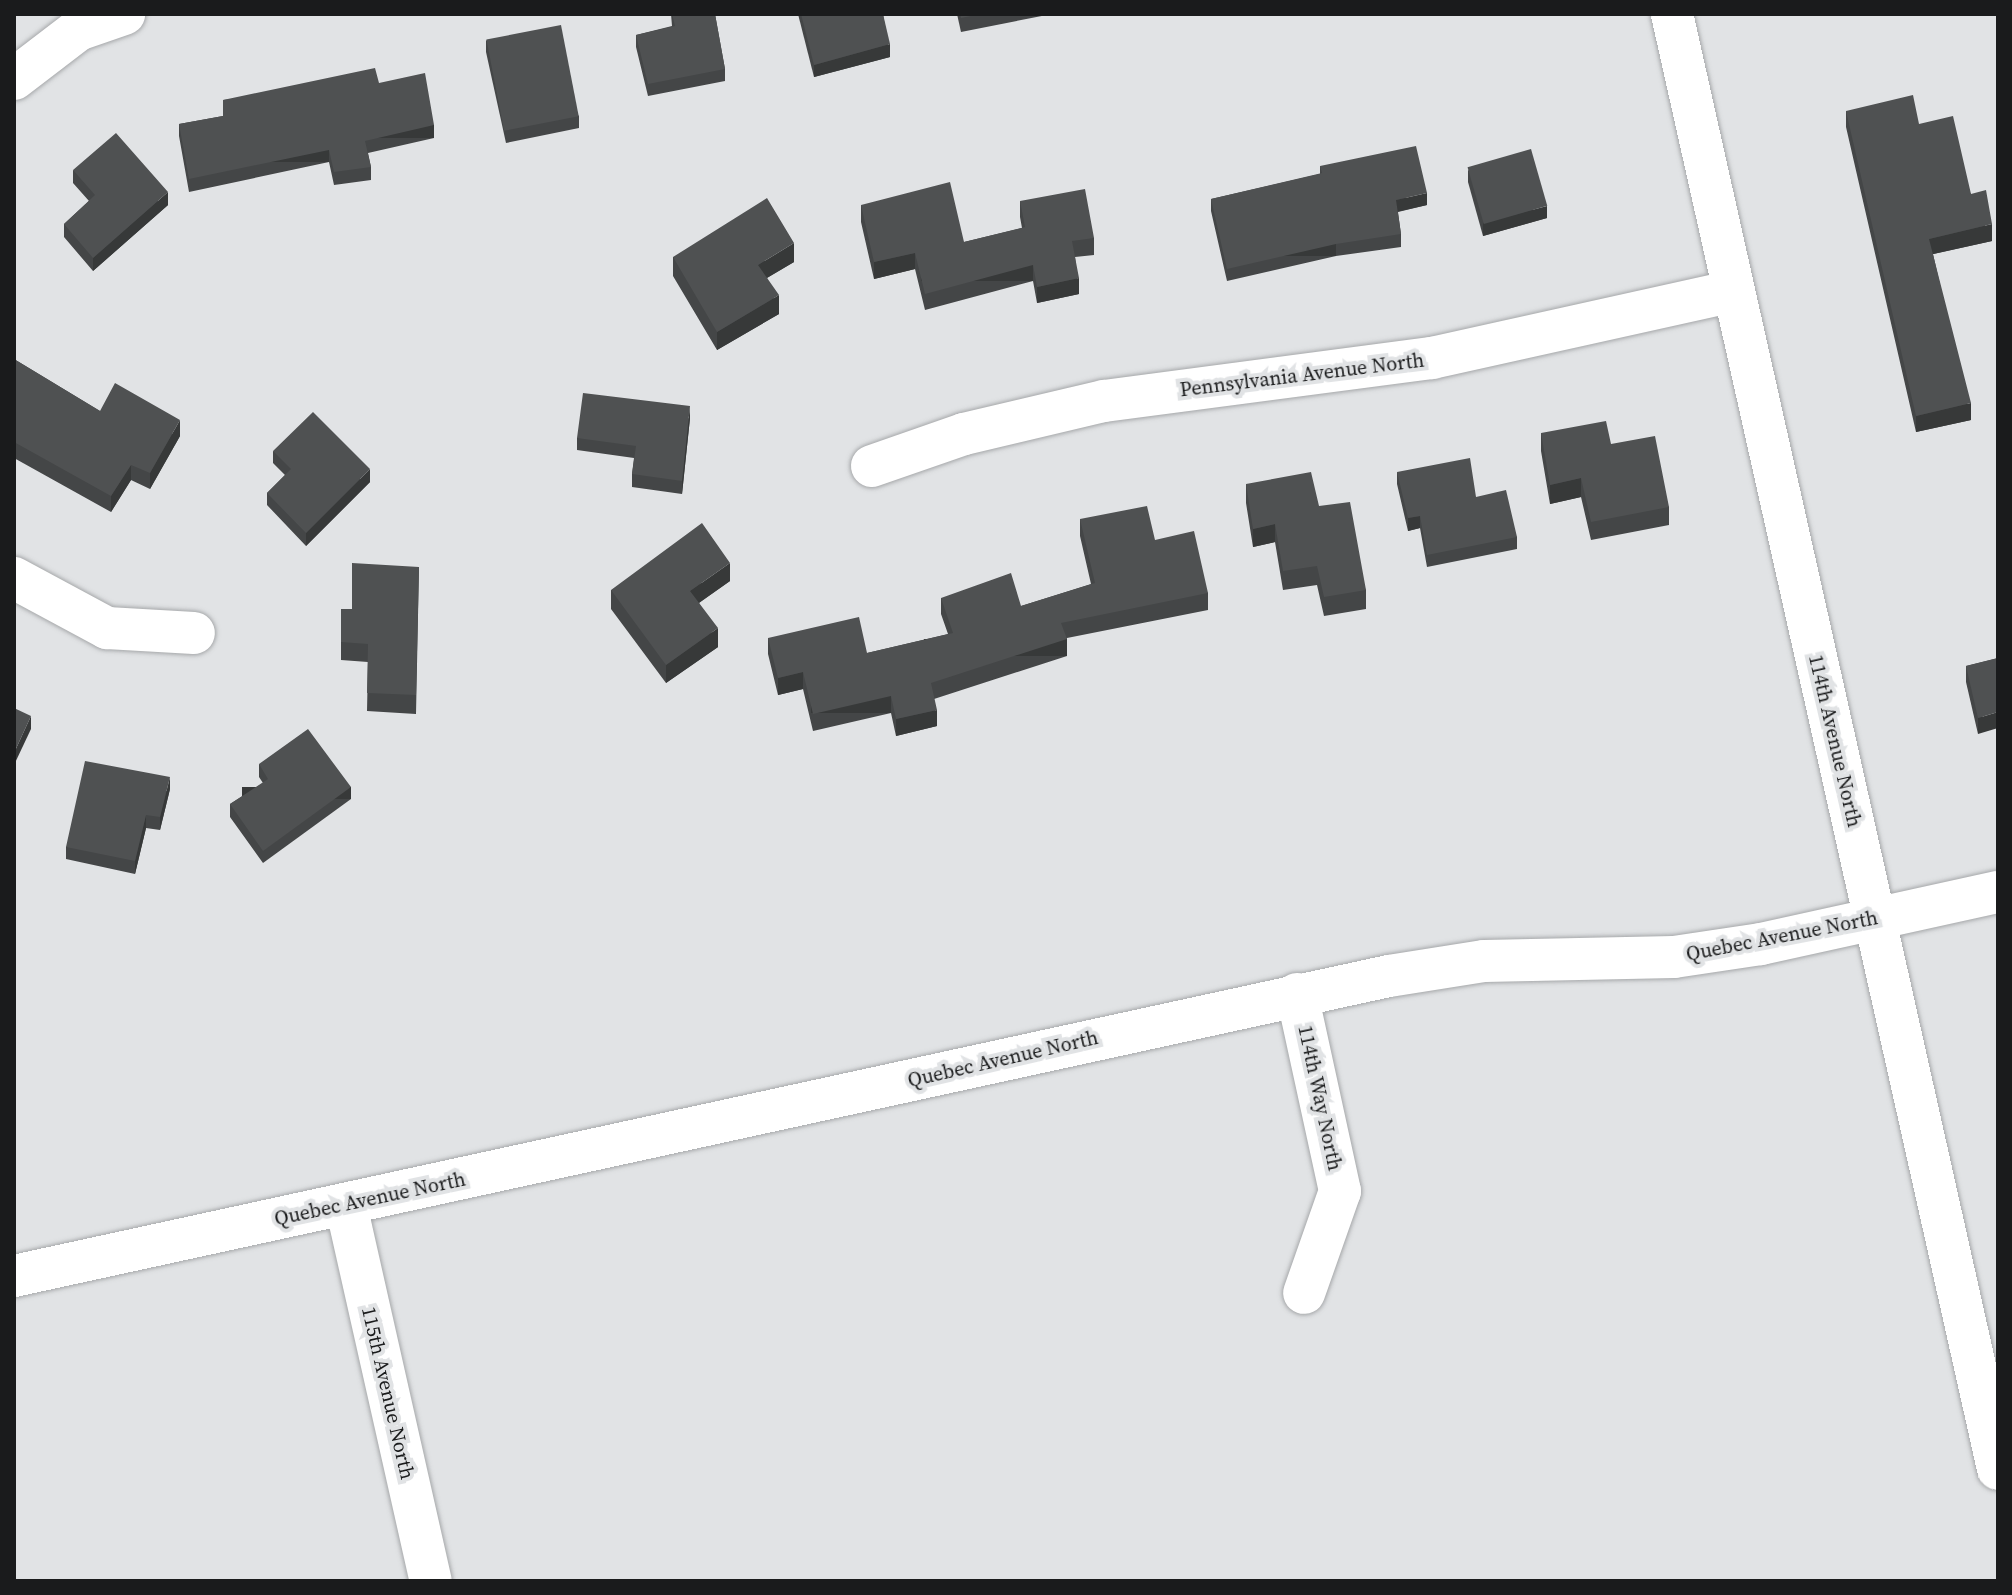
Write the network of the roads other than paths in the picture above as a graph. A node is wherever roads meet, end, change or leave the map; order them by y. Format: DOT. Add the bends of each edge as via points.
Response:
graph roads {
  1 [pos="1672,14"];
  2 [pos="109,16"];
  3 [pos="14,79"];
  4 [pos="1734,291"];
  5 [pos="872,466"];
  6 [pos="14,578"];
  7 [pos="194,633"];
  8 [pos="1998,892"];
  9 [pos="1875,918"];
  10 [pos="1297,994"];
  11 [pos="346,1205"];
  12 [pos="14,1276"];
  13 [pos="1304,1293"];
  14 [pos="1998,1469"];
  15 [pos="431,1581"];
  1 -- 4 [label="street, 114th Avenue North"];
  2 -- 3 [label="street" via="78,30"];
  4 -- 5 [label="street, Pennsylvania Avenue North" via="1432,358 1104,401 964,434"];
  4 -- 9 [label="street, 114th Avenue North"];
  6 -- 7 [label="street" via="107,628"];
  8 -- 9 [label="street, Quebec Avenue North"];
  9 -- 10 [label="street, Quebec Avenue North" via="1674,957 1484,961"];
  9 -- 14 [label="street, 114th Avenue North"];
  10 -- 11 [label="street, Quebec Avenue North"];
  10 -- 13 [label="street, 114th Way North" via="1340,1191"];
  11 -- 12 [label="street, Quebec Avenue North"];
  11 -- 15 [label="street, 115th Avenue North"];
}
